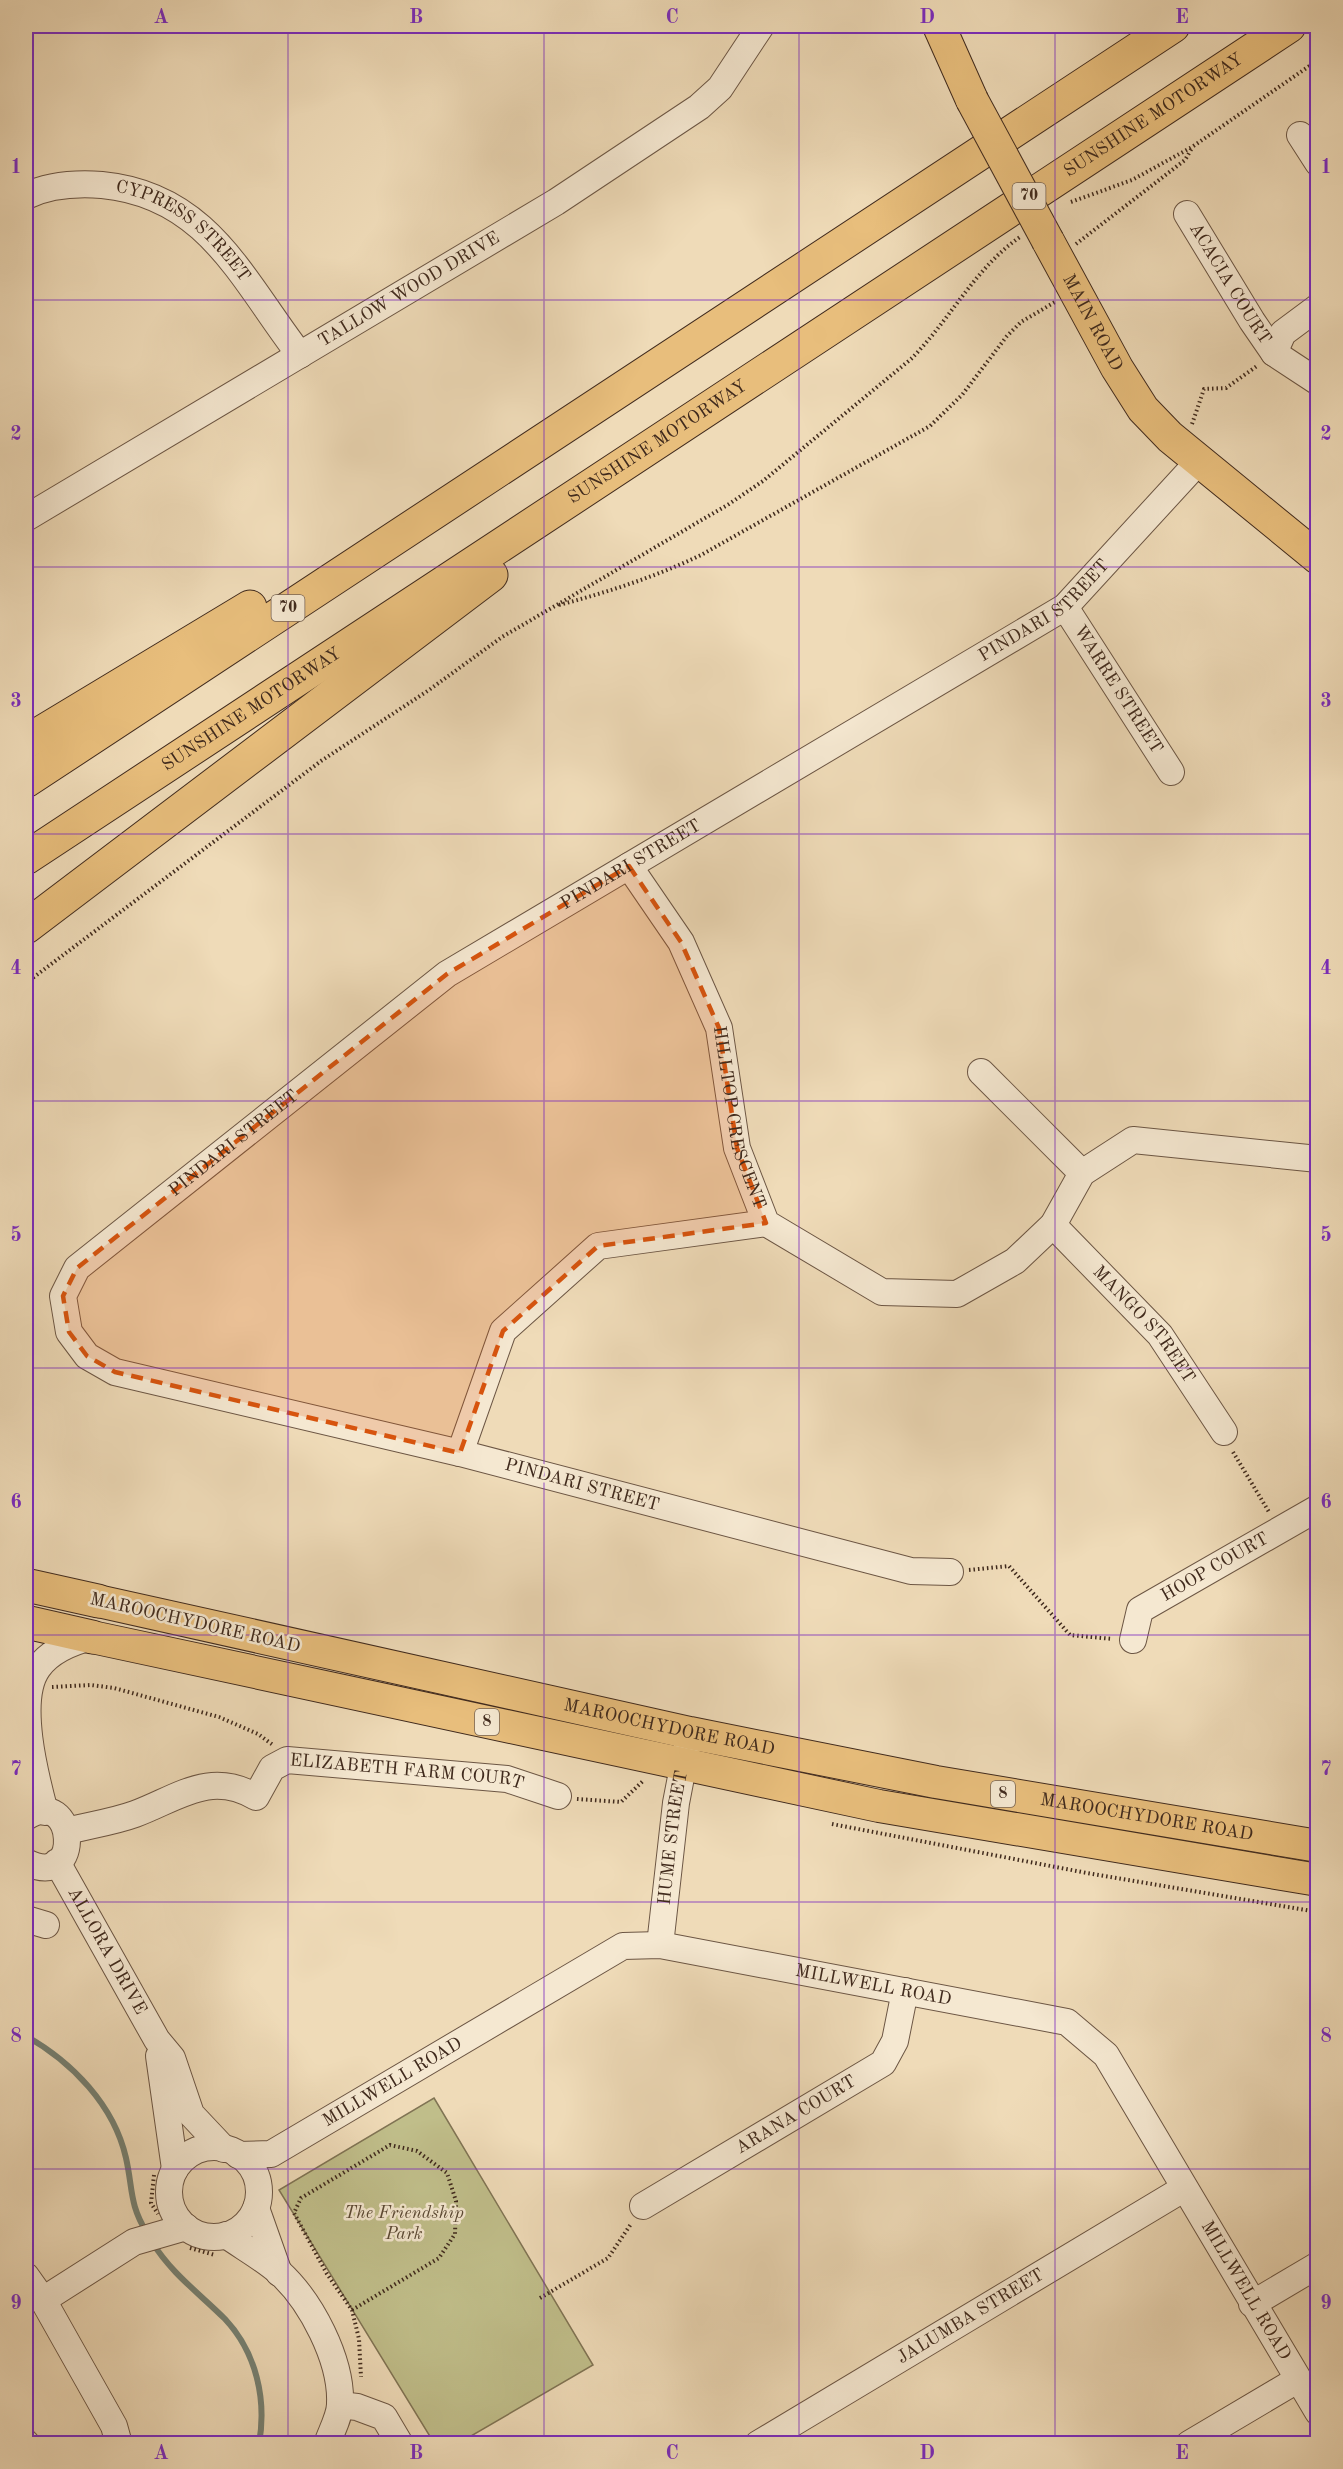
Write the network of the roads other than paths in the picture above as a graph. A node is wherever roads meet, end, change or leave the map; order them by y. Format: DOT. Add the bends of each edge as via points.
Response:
graph roads {
  1 [pos="761,26"];
  2 [pos="1173,26"];
  3 [pos="1289,26"];
  4 [pos="938,27"];
  5 [pos="1300,135"];
  6 [pos="1317,163"];
  7 [pos="26,196"];
  8 [pos="1187,214"];
  9 [pos="1317,307"];
  10 [pos="1274,353"];
  11 [pos="300,355"];
  12 [pos="1317,382"];
  13 [pos="550,435"];
  14 [pos="1200,446"];
  15 [pos="26,518"];
  16 [pos="540,518"];
  17 [pos="1317,558"];
  18 [pos="1065,606"];
  19 [pos="26,741"];
  20 [pos="1171,772"];
  21 [pos="26,781"];
  22 [pos="26,858"];
  23 [pos="629,866"];
  24 [pos="26,927"];
  25 [pos="981,1072"];
  26 [pos="1317,1159"];
  27 [pos="1082,1173"];
  28 [pos="766,1223"];
  29 [pos="1053,1226"];
  30 [pos="1224,1432"];
  31 [pos="460,1453"];
  32 [pos="1317,1508"];
  33 [pos="950,1572"];
  34 [pos="26,1585"];
  35 [pos="98,1601"];
  36 [pos="26,1622"];
  37 [pos="93,1637"];
  38 [pos="1133,1640"];
  39 [pos="690,1733"];
  40 [pos="684,1765"];
  41 [pos="558,1796"];
  42 [pos="35,1814"];
  43 [pos="68,1831"];
  44 [pos="1317,1846"];
  45 [pos="26,1862"];
  46 [pos="57,1862"];
  47 [pos="1317,1880"];
  48 [pos="660,1945"];
  49 [pos="905,1991"];
  50 [pos="157,2040"];
  51 [pos="231,2152"];
  52 [pos="271,2154"];
  53 [pos="175,2169"];
  54 [pos="1183,2189"];
  55 [pos="257,2196"];
  56 [pos="643,2206"];
  57 [pos="157,2216"];
  58 [pos="226,2235"];
  59 [pos="1317,2265"];
  60 [pos="279,2272"];
  61 [pos="26,2276"];
  62 [pos="43,2300"];
  63 [pos="1252,2304"];
  64 [pos="1297,2380"];
  65 [pos="349,2406"];
  66 [pos="1317,2412"];
  67 [pos="119,2444"];
  68 [pos="327,2444"];
  69 [pos="400,2444"];
  70 [pos="758,2444"];
  71 [pos="1189,2444"];
  1 -- 11 [label="street, TALLOW WOOD DRIVE" via="720,88 699,107 556,202"];
  2 -- 13 [label="highway, 70"];
  3 -- 16 [label="highway, SUNSHINE MOTORWAY / 70"];
  4 -- 14 [label="main road, MAIN ROAD, bridge" via="1039,236 1117,368 1143,408 1170,437"];
  5 -- 6 [label="street"];
  7 -- 11 [label="street, CYPRESS STREET" via="77,183 125,187 162,200 200,224 243,274"];
  8 -- 10 [label="street, ACACIA COURT"];
  9 -- 10 [label="street" via="1283,333"];
  10 -- 12 [label="street"];
  11 -- 15 [label="street, TALLOW WOOD DRIVE"];
  13 -- 19 [label="highway" via="500,448 233,618"];
  13 -- 21 [label="highway, 70"];
  14 -- 17 [label="main road, MAIN ROAD"];
  14 -- 18 [label="street, PINDARI STREET"];
  16 -- 22 [label="highway, SUNSHINE MOTORWAY / 70"];
  16 -- 24 [label="highway" via="511,559"];
  18 -- 20 [label="street, WARRE STREET"];
  18 -- 23 [label="street, PINDARI STREET"];
  23 -- 28 [label="street, HILLTOP CRESCENT" via="681,942 719,1028 737,1148"];
  23 -- 31 [label="street, PINDARI STREET" via="447,974 77,1268 63,1296 69,1332 87,1356 115,1372"];
  25 -- 27 [label="street"];
  26 -- 27 [label="street, HILLTOP CRESCENT" via="1133,1140"];
  27 -- 29 [label="street, HILLTOP CRESCENT"];
  28 -- 29 [label="street, HILLTOP CRESCENT" via="882,1292 957,1294 1015,1261"];
  28 -- 31 [label="street" via="598,1246 503,1331"];
  29 -- 30 [label="street, MANGO STREET" via="1160,1335"];
  31 -- 33 [label="street, PINDARI STREET" via="911,1571"];
  32 -- 38 [label="street, HOOP COURT" via="1140,1610"];
  34 -- 35 [label="highway, MAROOCHYDORE ROAD / 8"];
  35 -- 39 [label="main road, MAROOCHYDORE ROAD / 8"];
  36 -- 37 [label="highway, MAROOCHYDORE ROAD / 8"];
  37 -- 40 [label="main road, MAROOCHYDORE ROAD / 8"];
  37 -- 42 [label="street" via="49,1657 38,1667 32,1681 29,1694"];
  39 -- 40 [label="street, HUME STREET"];
  39 -- 44 [label="main road, MAROOCHYDORE ROAD / 8" via="936,1782"];
  40 -- 47 [label="main road, MAROOCHYDORE ROAD / 8" via="937,1817"];
  40 -- 48 [label="street, HUME STREET"];
  41 -- 43 [label="street, ELIZABETH FARM COURT" via="507,1779 293,1760 272,1767 256,1797 238,1788 208,1785 133,1815"];
  42 -- 43 [label="street" via="59,1818"];
  43 -- 46 [label="street" via="68,1848"];
  45 -- 46 [label="street" via="41,1867"];
  46 -- 50 [label="street, ALLORA DRIVE"];
  48 -- 49 [label="street, MILLWELL ROAD"];
  48 -- 52 [label="street, MILLWELL ROAD" via="623,1946"];
  49 -- 54 [label="street, MILLWELL ROAD" via="1067,2022 1106,2055"];
  49 -- 56 [label="street, ARANA COURT" via="895,2042 883,2063"];
  50 -- 51 [label="street, ALLORA DRIVE" via="172,2058 191,2114"];
  50 -- 53 [label="street, ALLORA DRIVE"];
  51 -- 52 [label="street, MILLWELL ROAD"];
  51 -- 53 [label="street" via="196,2151"];
  51 -- 55 [label="street" via="251,2168"];
  52 -- 55 [label="street"];
  53 -- 57 [label="street"];
  54 -- 63 [label="street, MILLWELL ROAD"];
  54 -- 70 [label="street, JALUMBA STREET"];
  55 -- 58 [label="street" via="247,2222"];
  55 -- 60 [label="street"];
  57 -- 58 [label="street" via="201,2235"];
  57 -- 62 [label="street" via="134,2242"];
  58 -- 60 [label="street"];
  59 -- 63 [label="street"];
  60 -- 65 [label="street" via="304,2301 322,2332"];
  61 -- 62 [label="street"];
  62 -- 67 [label="street" via="114,2426"];
  63 -- 64 [label="street, MILLWELL ROAD"];
  64 -- 66 [label="street, MILLWELL ROAD"];
  64 -- 71 [label="street"];
  65 -- 68 [label="street"];
  65 -- 69 [label="street" via="384,2416"];
}
